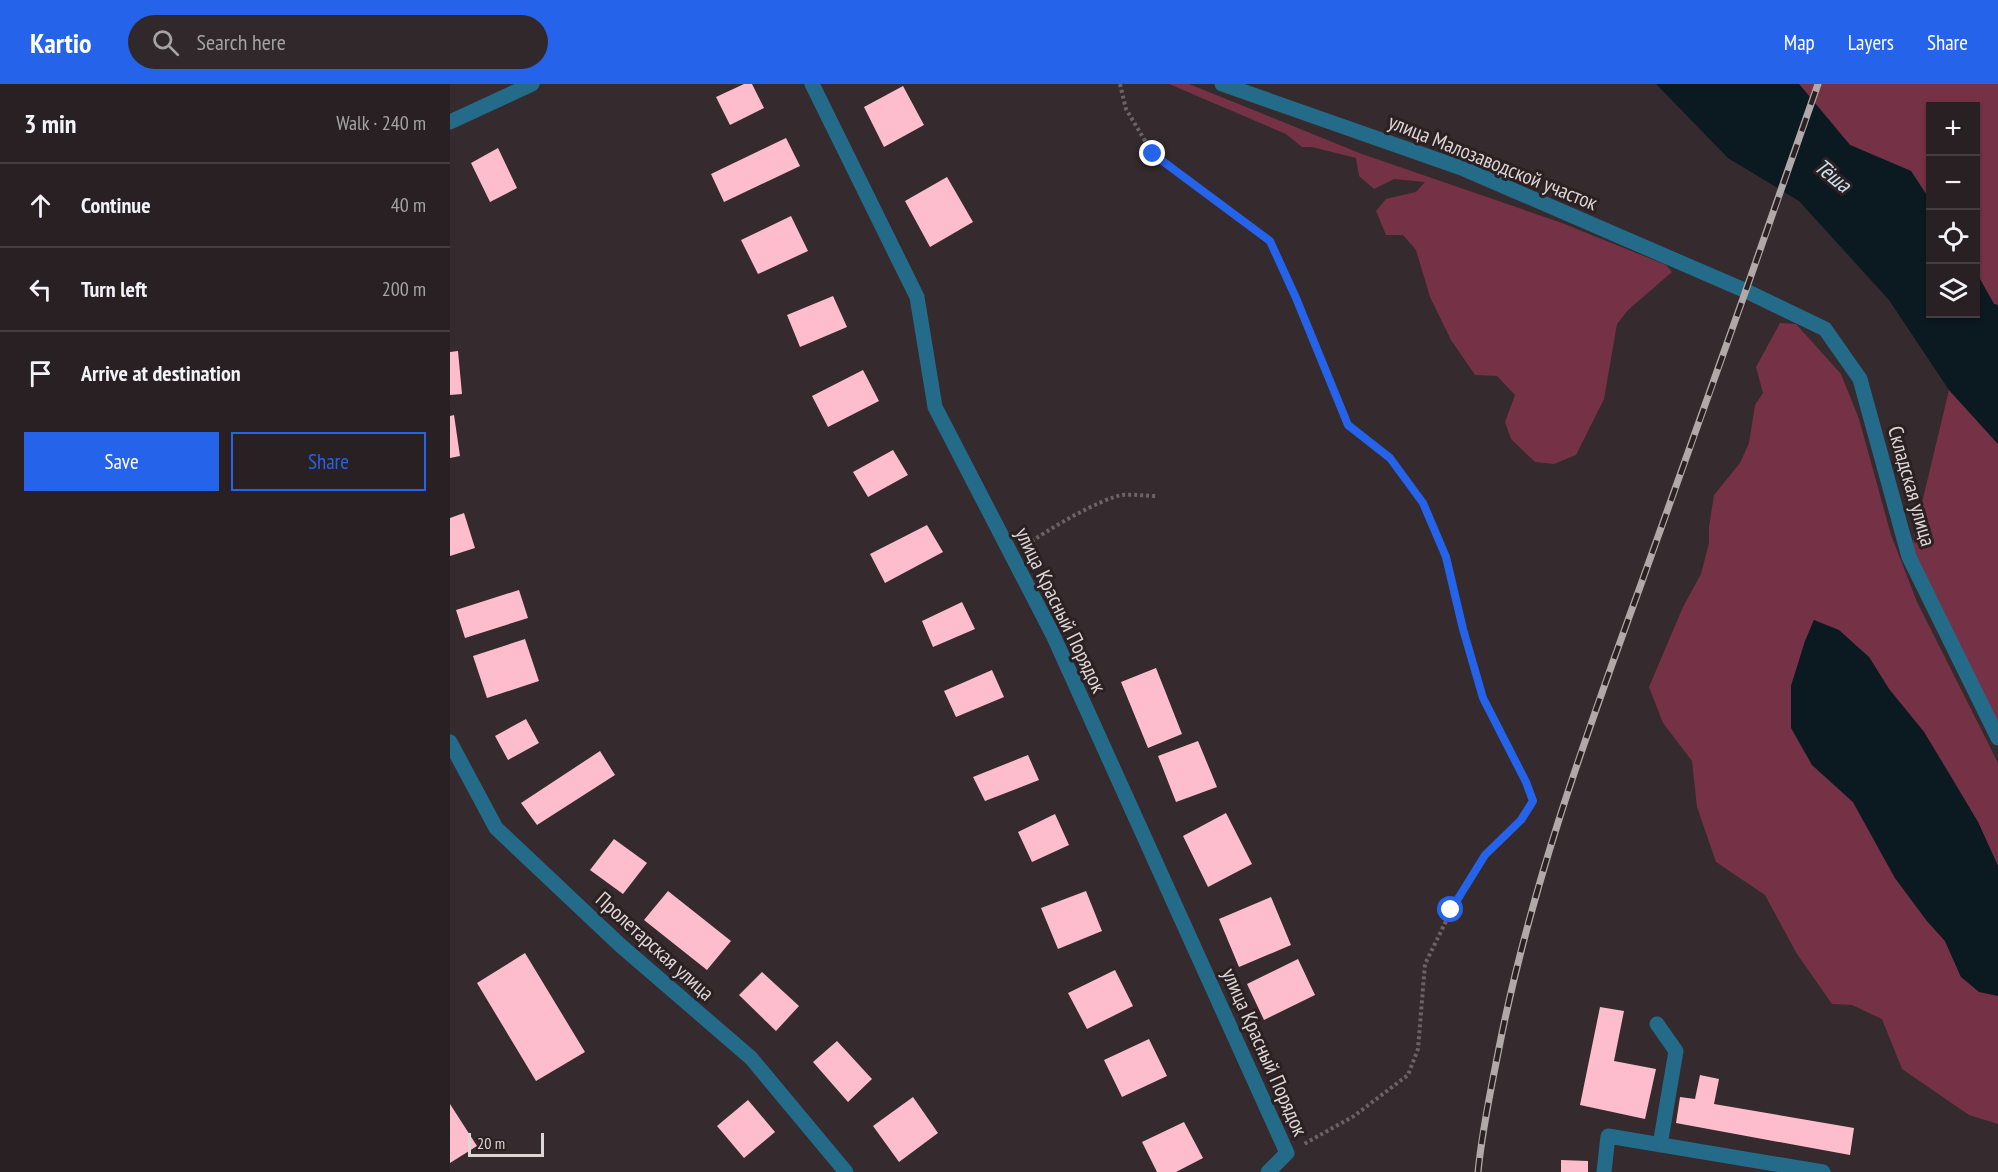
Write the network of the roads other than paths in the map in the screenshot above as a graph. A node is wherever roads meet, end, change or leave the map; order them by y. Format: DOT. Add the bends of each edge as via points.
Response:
graph roads {
  1 [pos="532,84"];
  2 [pos="812,84"];
  3 [pos="1222,84"];
  4 [pos="450,122"];
  5 [pos="1744,290"];
  6 [pos="1998,738"];
  7 [pos="450,742"];
  8 [pos="1657,1024"];
  9 [pos="1660,1145"];
  10 [pos="846,1172"];
  11 [pos="1268,1172"];
  12 [pos="1604,1172"];
  13 [pos="1823,1172"];
  1 -- 4 [label="street"];
  2 -- 11 [label="street, улица Красный Порядок" via="917,297 935,407 1053,635 1287,1153"];
  3 -- 5 [label="street, улица Малозаводской участок" via="1464,169"];
  5 -- 6 [label="street, Складская улица" via="1825,329 1860,379 1909,557"];
  7 -- 10 [label="street, Пролетарская улица" via="496,828 620,945 751,1058"];
  8 -- 9 [label="street" via="1676,1051"];
  9 -- 12 [label="street" via="1608,1136"];
  9 -- 13 [label="street"];
}
